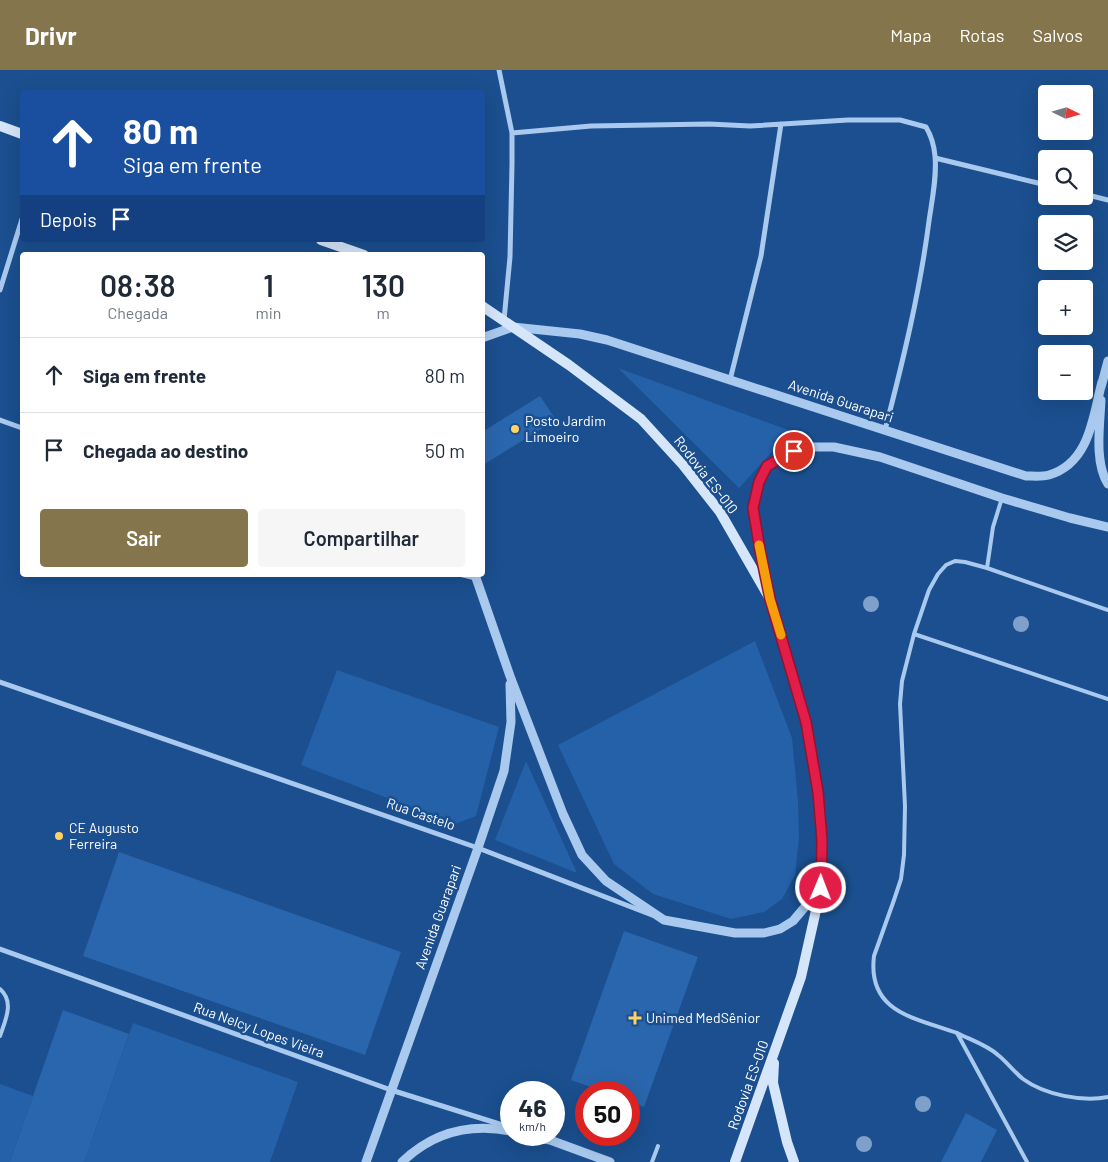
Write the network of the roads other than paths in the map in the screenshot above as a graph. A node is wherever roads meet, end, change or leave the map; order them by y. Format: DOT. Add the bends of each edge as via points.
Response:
graph roads {
  1 [pos="499,70"];
  2 [pos="781,124"];
  3 [pos="0,126"];
  4 [pos="512,132"];
  5 [pos="20,133"];
  6 [pos="935,158"];
  7 [pos="1038,183"];
  8 [pos="1093,196"];
  9 [pos="1108,200"];
  10 [pos="20,225"];
  11 [pos="328,242"];
  12 [pos="356,252"];
  13 [pos="0,290"];
  14 [pos="485,308"];
  15 [pos="504,320"];
  16 [pos="513,327"];
  17 [pos="485,337"];
  18 [pos="1108,361"];
  19 [pos="730,380"];
  20 [pos="1102,382"];
  21 [pos="0,420"];
  22 [pos="20,427"];
  23 [pos="885,430"];
  24 [pos="1108,484"];
  25 [pos="1002,498"];
  26 [pos="1108,527"];
  27 [pos="987,568"];
  28 [pos="476,577"];
  29 [pos="770,599"];
  30 [pos="1108,610"];
  31 [pos="914,634"];
  32 [pos="510,676"];
  33 [pos="0,682"];
  34 [pos="1108,699"];
  35 [pos="478,848"];
  36 [pos="821,888"];
  37 [pos="664,920"];
  38 [pos="0,949"];
  39 [pos="0,990"];
  40 [pos="958,1033"];
  41 [pos="0,1036"];
  42 [pos="775,1050"];
  43 [pos="391,1090"];
  44 [pos="1108,1097"];
  45 [pos="500,1126"];
  46 [pos="500,1129"];
  47 [pos="565,1146"];
  48 [pos="658,1146"];
  49 [pos="366,1162"];
  50 [pos="402,1162"];
  51 [pos="610,1162"];
  52 [pos="652,1162"];
  53 [pos="735,1162"];
  54 [pos="794,1162"];
  55 [pos="1027,1162"];
  1 -- 4 [label="street"];
  2 -- 4 [label="street" via="591,126"];
  2 -- 6 [label="street" via="900,120 926,128 932,138"];
  2 -- 19 [label="street" via="761,256"];
  3 -- 5 [label="main road"];
  4 -- 15 [label="street" via="510,257"];
  6 -- 7 [label="street"];
  6 -- 23 [label="street" via="925,254"];
  8 -- 9 [label="street"];
  10 -- 13 [label="street"];
  11 -- 12 [label="main road"];
  14 -- 15 [label="main road, Rodovia ES-010"];
  15 -- 16 [label="main road, Rodovia ES-010"];
  16 -- 17 [label="street"];
  16 -- 19 [label="street, Avenida Guarapari" via="607,340"];
  16 -- 29 [label="main road, Rodovia ES-010" via="641,419 720,512"];
  18 -- 20 [label="street"];
  19 -- 23 [label="street, Avenida Guarapari"];
  20 -- 23 [label="street, Avenida Guarapari" via="1088,440 1078,456 1061,470 1047,476 1026,476"];
  20 -- 24 [label="street" via="1099,454"];
  21 -- 22 [label="street"];
  25 -- 26 [label="street"];
  25 -- 27 [label="lane" via="993,527"];
  25 -- 29 [label="street" via="849,449 814,447 794,451 767,466 759,482 753,508"];
  27 -- 30 [label="lane"];
  27 -- 31 [label="lane" via="955,561 946,565 929,590"];
  28 -- 32 [label="street, Avenida Guarapari"];
  29 -- 36 [label="main road, Rodovia ES-010" via="806,722 819,802"];
  31 -- 34 [label="lane"];
  31 -- 40 [label="lane" via="902,681 900,704 904,855 896,893 874,956 874,979 891,1008"];
  32 -- 35 [label="street, Avenida Guarapari" via="511,722 504,770"];
  32 -- 37 [label="street, Avenida Guarapari" via="582,855 606,881"];
  33 -- 35 [label="street, Rua Castelo"];
  35 -- 37 [label="street, Rua Castelo"];
  35 -- 43 [label="street, Avenida Guarapari"];
  36 -- 37 [label="street, Rua Castelo" via="794,920 764,933 735,933"];
  36 -- 42 [label="main road, Rodovia ES-010" via="801,977"];
  38 -- 43 [label="street, Rua Nelcy Lopes Vieira"];
  39 -- 41 [label="lane" via="6,996 8,1006"];
  40 -- 44 [label="lane" via="999,1055 1025,1080 1041,1088 1063,1096 1094,1100"];
  40 -- 55 [label="lane"];
  42 -- 53 [label="main road, Rodovia ES-010"];
  42 -- 54 [label="main road" via="774,1083"];
  43 -- 45 [label="street, Rua Nelcy Lopes Vieira"];
  43 -- 49 [label="street, Avenida Guarapari"];
  46 -- 50 [label="street" via="452,1131"];
  47 -- 51 [label="street"];
  48 -- 52 [label="lane"];
}
